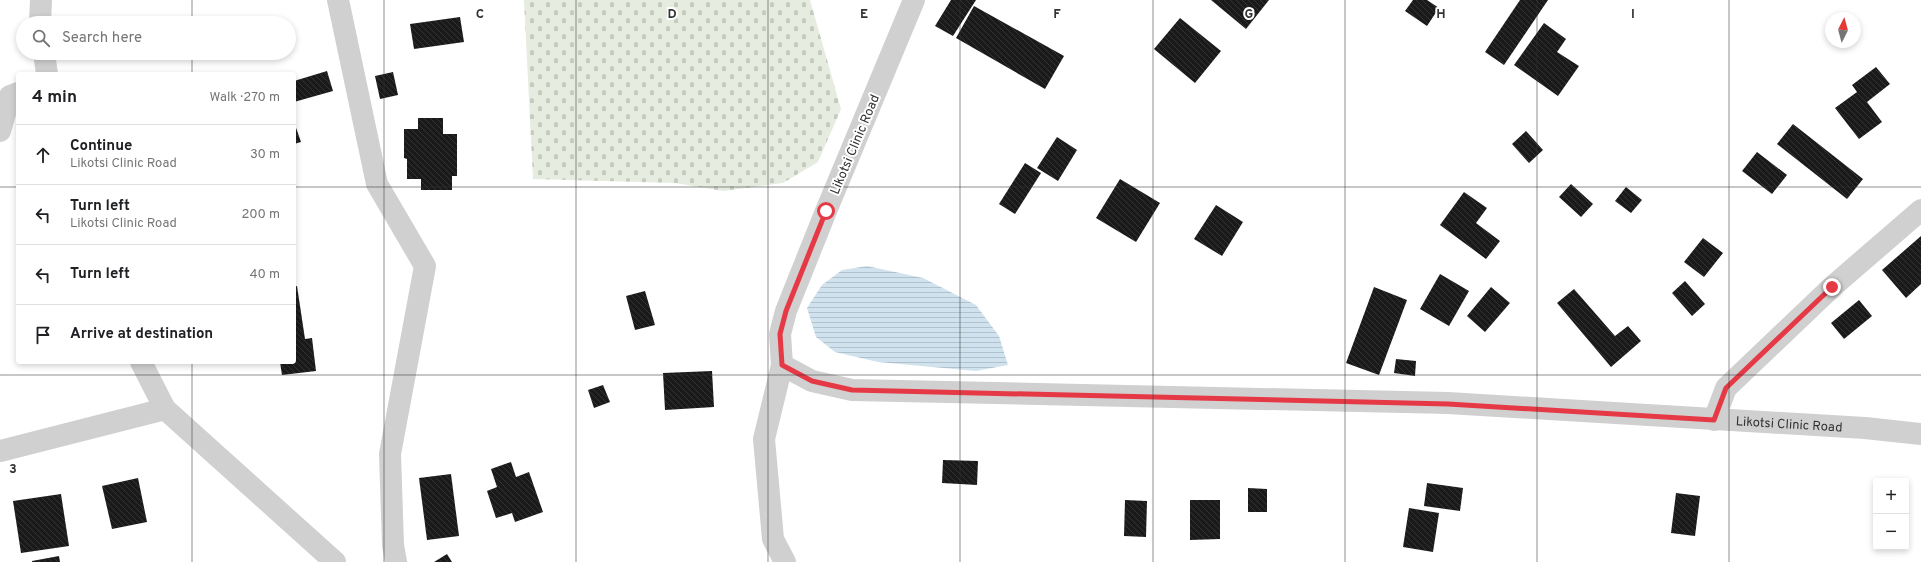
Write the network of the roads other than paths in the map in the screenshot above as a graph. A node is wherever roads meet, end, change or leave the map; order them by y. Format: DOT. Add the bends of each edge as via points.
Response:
graph roads {
  1 [pos="40,0"];
  2 [pos="338,0"];
  3 [pos="914,0"];
  4 [pos="40,16"];
  5 [pos="45,60"];
  6 [pos="47,72"];
  7 [pos="9,96"];
  8 [pos="0,131"];
  9 [pos="1921,210"];
  10 [pos="141,364"];
  11 [pos="782,365"];
  12 [pos="165,409"];
  13 [pos="1714,420"];
  14 [pos="1921,434"];
  15 [pos="0,451"];
  16 [pos="335,562"];
  17 [pos="396,562"];
  18 [pos="785,562"];
  1 -- 4 [label="street"];
  2 -- 17 [label="street" via="376,184 425,266 390,454 393,545"];
  3 -- 11 [label="street, Likotsi Clinic Road" via="786,311 780,334"];
  5 -- 6 [label="street"];
  7 -- 8 [label="street"];
  9 -- 13 [label="street" via="1832,287 1726,388"];
  10 -- 12 [label="street"];
  11 -- 13 [label="street, Likotsi Clinic Road" via="812,381 852,390 1448,404"];
  11 -- 18 [label="street" via="764,438 773,539"];
  12 -- 15 [label="street"];
  12 -- 16 [label="street"];
  13 -- 14 [label="street, Likotsi Clinic Road" via="1865,428"];
}
